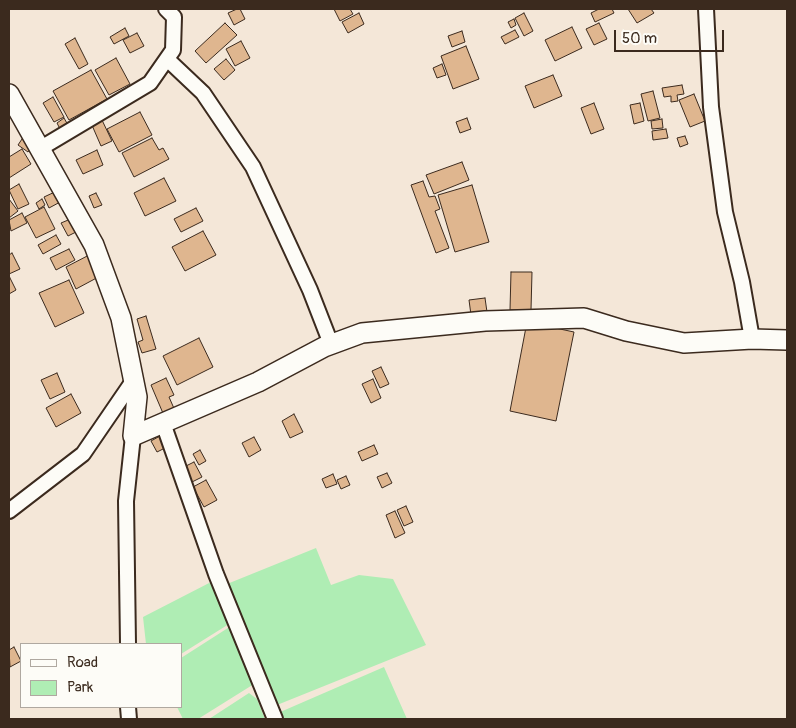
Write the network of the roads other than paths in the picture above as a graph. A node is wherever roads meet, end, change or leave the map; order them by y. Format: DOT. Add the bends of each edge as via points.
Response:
graph roads {
  1 [pos="166,9"];
  2 [pos="706,9"];
  3 [pos="167,59"];
  4 [pos="9,94"];
  5 [pos="41,148"];
  6 [pos="752,339"];
  7 [pos="787,340"];
  8 [pos="331,344"];
  9 [pos="133,381"];
  10 [pos="163,423"];
  11 [pos="133,436"];
  12 [pos="9,511"];
  13 [pos="128,643"];
  14 [pos="275,719"];
  1 -- 3 [label="street" via="174,17 173,50"];
  2 -- 6 [label="street" via="711,106 725,212"];
  3 -- 5 [label="street" via="150,83"];
  3 -- 8 [label="street" via="203,93 253,167 310,290"];
  4 -- 5 [label="street"];
  5 -- 9 [label="street" via="94,245 121,318"];
  6 -- 7 [label="street"];
  6 -- 8 [label="street" via="684,343 584,318 485,321 406,328 362,333"];
  8 -- 10 [label="street" via="258,382"];
  9 -- 11 [label="street" via="137,397"];
  9 -- 12 [label="street" via="82,454"];
  10 -- 11 [label="street"];
  10 -- 14 [label="street" via="216,574"];
  11 -- 13 [label="street" via="126,501"];
}
